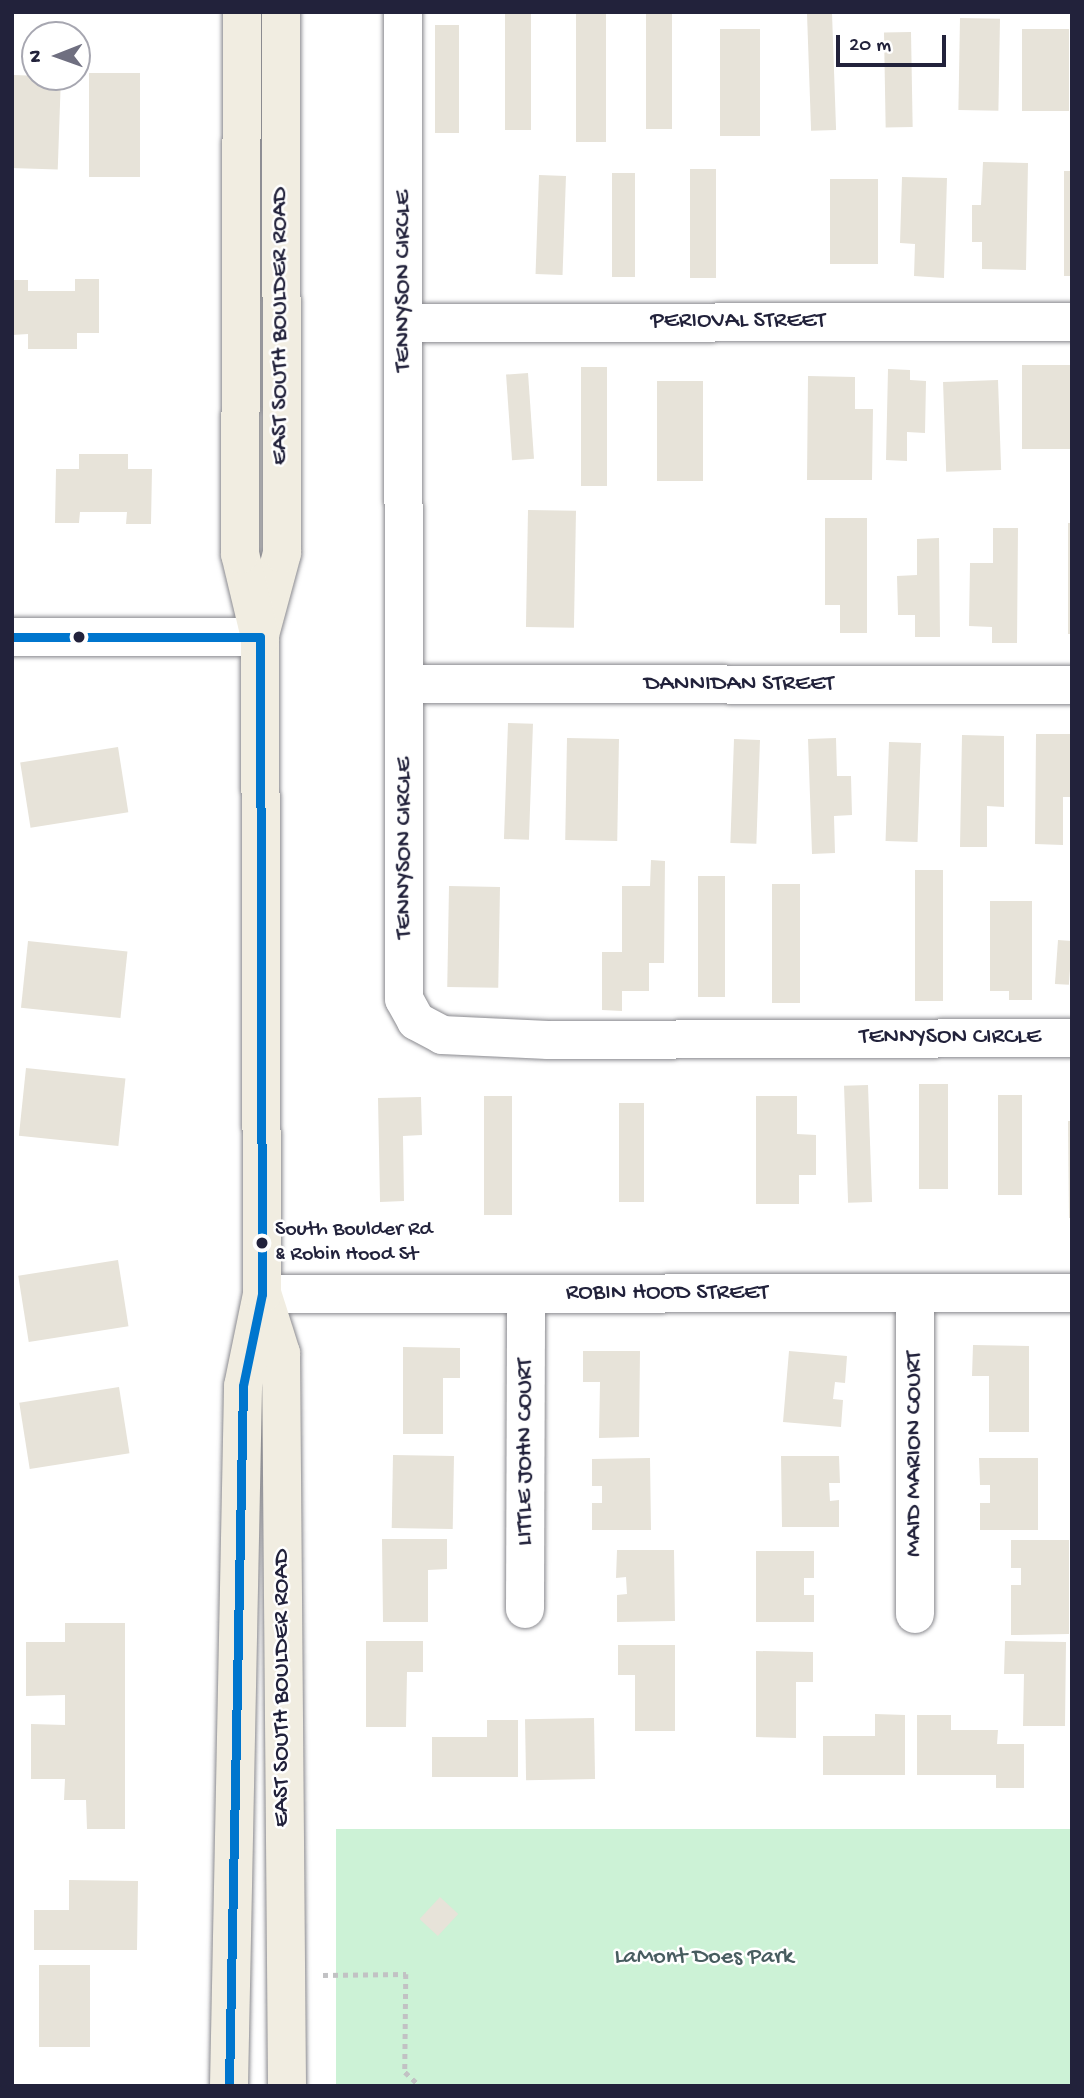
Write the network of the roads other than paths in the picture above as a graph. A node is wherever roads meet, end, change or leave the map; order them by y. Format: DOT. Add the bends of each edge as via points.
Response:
graph roads {
  1 [pos="242,12"];
  2 [pos="281,12"];
  3 [pos="403,12"];
  4 [pos="1072,322"];
  5 [pos="404,323"];
  6 [pos="12,637"];
  7 [pos="260,637"];
  8 [pos="405,684"];
  9 [pos="1072,685"];
  10 [pos="1072,1038"];
  11 [pos="915,1293"];
  12 [pos="1072,1293"];
  13 [pos="262,1294"];
  14 [pos="526,1294"];
  15 [pos="526,1609"];
  16 [pos="915,1614"];
  17 [pos="229,2086"];
  18 [pos="287,2086"];
  1 -- 7 [label="main road, EAST SOUTH BOULDER ROAD" via="240,554"];
  2 -- 7 [label="main road, EAST SOUTH BOULDER ROAD" via="282,554"];
  3 -- 5 [label="street, TENNYSON CIRCLE"];
  4 -- 5 [label="street, PERIOVAL STREET"];
  5 -- 8 [label="street, TENNYSON CIRCLE"];
  6 -- 7 [label="street"];
  7 -- 13 [label="main road, EAST SOUTH BOULDER ROAD"];
  8 -- 9 [label="street, DANNIDAN STREET"];
  8 -- 10 [label="street, TENNYSON CIRCLE" via="404,999 416,1021 442,1035 548,1040"];
  11 -- 12 [label="street, ROBIN HOOD STREET"];
  11 -- 14 [label="street, ROBIN HOOD STREET"];
  11 -- 16 [label="street, MAID MARION COURT"];
  13 -- 14 [label="street, ROBIN HOOD STREET"];
  13 -- 17 [label="main road, EAST SOUTH BOULDER ROAD" via="243,1386"];
  13 -- 18 [label="main road, EAST SOUTH BOULDER ROAD" via="281,1353"];
  14 -- 15 [label="street, LITTLE JOHN COURT"];
}
